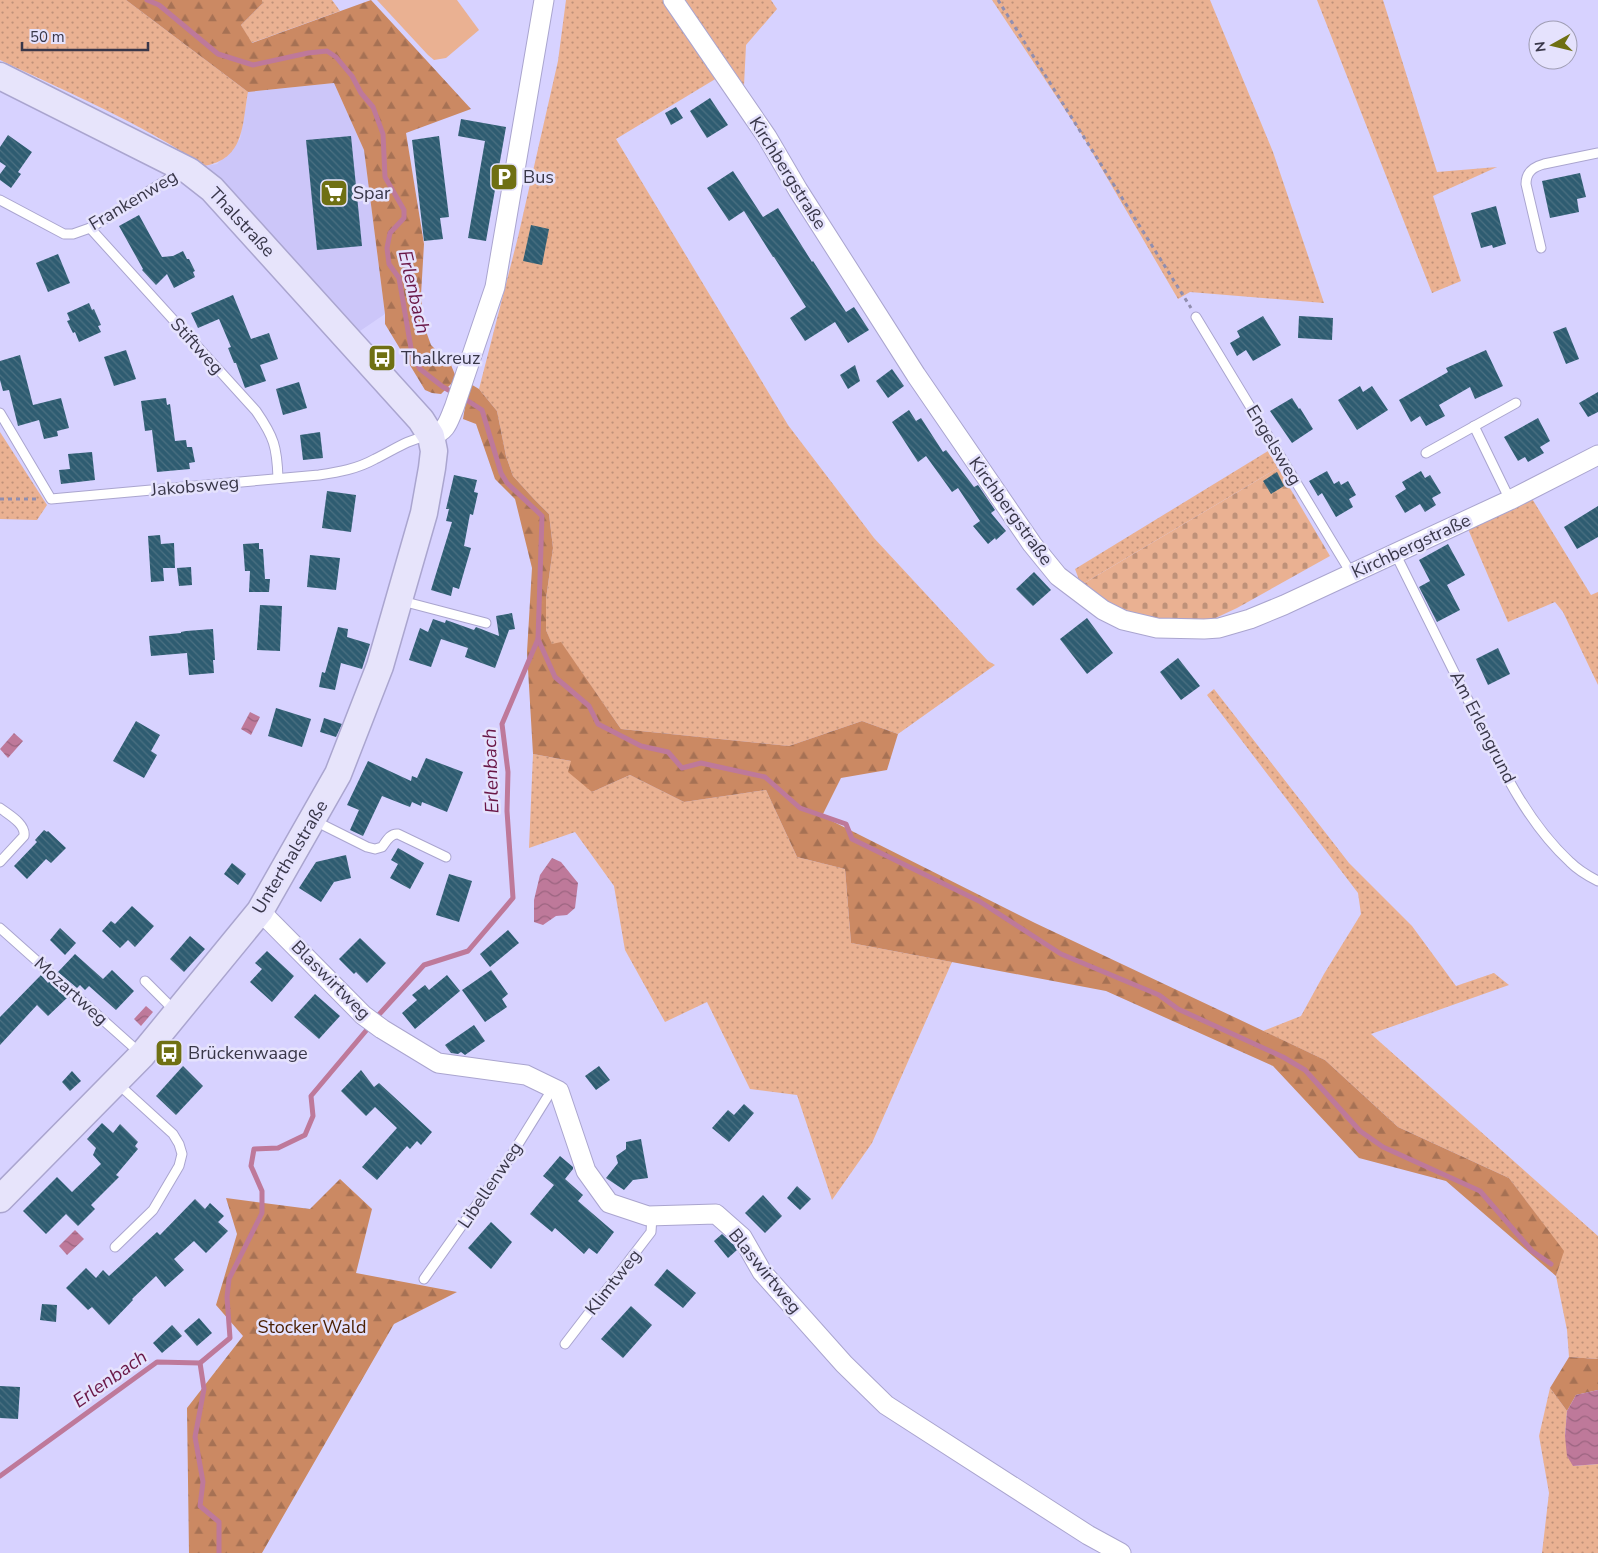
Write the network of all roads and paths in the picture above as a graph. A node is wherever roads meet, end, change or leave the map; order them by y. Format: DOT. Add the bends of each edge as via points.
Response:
graph roads {
  1 [pos="544,0"];
  2 [pos="674,0"];
  3 [pos="998,0"];
  4 [pos="0,76"];
  5 [pos="1598,153"];
  6 [pos="185,169"];
  7 [pos="0,200"];
  8 [pos="90,228"];
  9 [pos="1541,248"];
  10 [pos="1196,317"];
  11 [pos="1516,403"];
  12 [pos="0,413"];
  13 [pos="1474,426"];
  14 [pos="431,436"];
  15 [pos="1426,453"];
  16 [pos="1598,456"];
  17 [pos="278,478"];
  18 [pos="0,499"];
  19 [pos="51,499"];
  20 [pos="1510,500"];
  21 [pos="1395,552"];
  22 [pos="1351,573"];
  23 [pos="399,601"];
  24 [pos="486,623"];
  25 [pos="0,808"];
  26 [pos="313,820"];
  27 [pos="446,858"];
  28 [pos="0,862"];
  29 [pos="1598,881"];
  30 [pos="260,911"];
  31 [pos="0,928"];
  32 [pos="145,981"];
  33 [pos="177,1013"];
  34 [pos="142,1054"];
  35 [pos="116,1083"];
  36 [pos="553,1088"];
  37 [pos="0,1199"];
  38 [pos="652,1216"];
  39 [pos="115,1247"];
  40 [pos="424,1279"];
  41 [pos="564,1344"];
  42 [pos="1121,1553"];
  1 -- 14 [label="street" via="491,300 447,425 442,432"];
  2 -- 22 [label="street, Kirchbergstraße" via="767,137 916,375 1032,544 1058,576 1123,620 1157,628 1204,629 1250,619"];
  3 -- 10 [label="path"];
  4 -- 6 [label="street, Thalstraße"];
  5 -- 9 [label="lane" via="1544,164 1529,172 1526,184"];
  6 -- 8 [label="lane, Frankenweg"];
  6 -- 14 [label="street, Thalstraße" via="212,189 421,420"];
  7 -- 8 [label="lane, Frankenweg" via="64,234"];
  8 -- 17 [label="lane, Stiftweg" via="256,411 275,443"];
  10 -- 22 [label="lane, Engelsweg"];
  11 -- 13 [label="lane"];
  12 -- 19 [label="lane"];
  13 -- 15 [label="lane"];
  13 -- 20 [label="lane"];
  14 -- 17 [label="lane, Jakobsweg" via="407,442 357,468"];
  14 -- 23 [label="street, Unterthalstraße" via="434,451 424,513"];
  16 -- 20 [label="street, Kirchbergstraße"];
  17 -- 19 [label="lane, Jakobsweg"];
  18 -- 19 [label="path"];
  20 -- 21 [label="street, Kirchbergstraße"];
  21 -- 22 [label="street, Kirchbergstraße"];
  21 -- 29 [label="lane, Am Erlengrund" via="1519,796 1558,850 1582,872"];
  23 -- 24 [label="lane"];
  23 -- 26 [label="street, Unterthalstraße" via="359,722 338,774"];
  25 -- 28 [label="lane" via="20,824 24,836"];
  26 -- 27 [label="lane" via="371,848 382,847 395,833"];
  26 -- 30 [label="street, Unterthalstraße"];
  30 -- 33 [label="street, Unterthalstraße"];
  30 -- 36 [label="street, Blaswirtweg" via="363,1015 438,1063 526,1076"];
  31 -- 34 [label="lane, Mozartweg"];
  32 -- 33 [label="lane"];
  33 -- 34 [label="street, Unterthalstraße"];
  34 -- 35 [label="street, Unterthalstraße"];
  35 -- 37 [label="street, Unterthalstraße"];
  35 -- 39 [label="lane" via="173,1134 182,1154 179,1166 153,1210"];
  36 -- 38 [label="street, Blaswirtweg" via="559,1091 586,1171 609,1203"];
  36 -- 40 [label="lane, Libellenweg"];
  38 -- 41 [label="lane, Klimtweg" via="652,1232"];
  38 -- 42 [label="street, Blaswirtweg" via="716,1214 742,1238 762,1272 844,1364 886,1405"];
}
